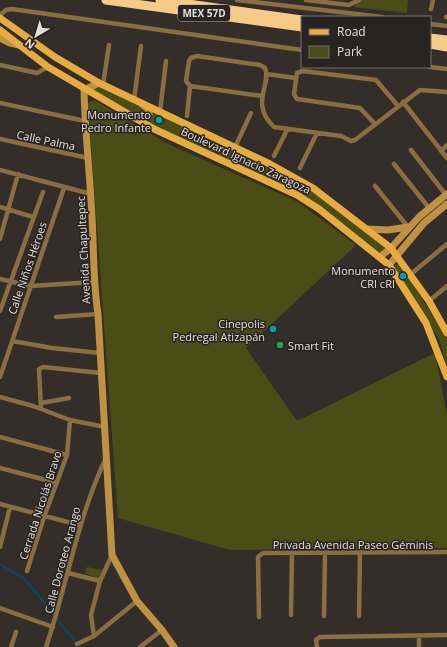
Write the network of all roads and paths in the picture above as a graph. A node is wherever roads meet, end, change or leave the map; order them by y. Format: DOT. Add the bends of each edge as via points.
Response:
graph roads {
  1 [pos="106,0"];
  2 [pos="160,0"];
  3 [pos="237,0"];
  4 [pos="306,0"];
  5 [pos="359,0"];
  6 [pos="433,0"];
  7 [pos="431,10"];
  8 [pos="0,14"];
  9 [pos="373,16"];
  10 [pos="0,18"];
  11 [pos="301,20"];
  12 [pos="431,24"];
  13 [pos="447,26"];
  14 [pos="301,27"];
  15 [pos="0,30"];
  16 [pos="0,38"];
  17 [pos="431,38"];
  18 [pos="447,40"];
  19 [pos="431,44"];
  20 [pos="19,45"];
  21 [pos="109,45"];
  22 [pos="141,46"];
  23 [pos="447,47"];
  24 [pos="301,50"];
  25 [pos="166,61"];
  26 [pos="0,65"];
  27 [pos="48,67"];
  28 [pos="431,67"];
  29 [pos="447,69"];
  30 [pos="266,74"];
  31 [pos="296,78"];
  32 [pos="101,84"];
  33 [pos="190,86"];
  34 [pos="84,90"];
  35 [pos="447,92"];
  36 [pos="262,96"];
  37 [pos="137,101"];
  38 [pos="403,102"];
  39 [pos="0,103"];
  40 [pos="398,106"];
  41 [pos="160,112"];
  42 [pos="251,113"];
  43 [pos="187,116"];
  44 [pos="132,117"];
  45 [pos="85,121"];
  46 [pos="375,124"];
  47 [pos="287,130"];
  48 [pos="317,133"];
  49 [pos="0,139"];
  50 [pos="447,145"];
  51 [pos="235,147"];
  52 [pos="411,150"];
  53 [pos="441,151"];
  54 [pos="274,156"];
  55 [pos="88,158"];
  56 [pos="447,158"];
  57 [pos="394,164"];
  58 [pos="300,168"];
  59 [pos="0,170"];
  60 [pos="18,174"];
  61 [pos="375,186"];
  62 [pos="64,188"];
  63 [pos="43,192"];
  64 [pos="91,194"];
  65 [pos="446,194"];
  66 [pos="447,204"];
  67 [pos="0,208"];
  68 [pos="429,208"];
  69 [pos="8,210"];
  70 [pos="33,217"];
  71 [pos="408,227"];
  72 [pos="368,228"];
  73 [pos="0,240"];
  74 [pos="447,244"];
  75 [pos="391,248"];
  76 [pos="398,256"];
  77 [pos="380,257"];
  78 [pos="389,265"];
  79 [pos="411,274"];
  80 [pos="0,279"];
  81 [pos="10,282"];
  82 [pos="93,282"];
  83 [pos="31,286"];
  84 [pos="447,286"];
  85 [pos="429,301"];
  86 [pos="0,311"];
  87 [pos="98,314"];
  88 [pos="56,317"];
  89 [pos="447,333"];
  90 [pos="12,341"];
  91 [pos="100,353"];
  92 [pos="445,366"];
  93 [pos="102,373"];
  94 [pos="0,377"];
  95 [pos="447,377"];
  96 [pos="0,397"];
  97 [pos="69,398"];
  98 [pos="41,403"];
  99 [pos="41,410"];
  100 [pos="70,420"];
  101 [pos="105,427"];
  102 [pos="0,437"];
  103 [pos="67,455"];
  104 [pos="107,456"];
  105 [pos="0,468"];
  106 [pos="57,483"];
  107 [pos="0,504"];
  108 [pos="10,507"];
  109 [pos="44,517"];
  110 [pos="79,525"];
  111 [pos="0,547"];
  112 [pos="360,552"];
  113 [pos="447,552"];
  114 [pos="292,553"];
  115 [pos="325,553"];
  116 [pos="112,555"];
  117 [pos="28,571"];
  118 [pos="68,572"];
  119 [pos="100,581"];
  120 [pos="137,601"];
  121 [pos="0,608"];
  122 [pos="291,615"];
  123 [pos="324,616"];
  124 [pos="359,616"];
  125 [pos="259,617"];
  126 [pos="53,626"];
  127 [pos="162,630"];
  128 [pos="16,632"];
  129 [pos="419,635"];
  130 [pos="447,635"];
  131 [pos="94,636"];
  132 [pos="77,644"];
  133 [pos="11,647"];
  134 [pos="46,647"];
  135 [pos="140,647"];
  136 [pos="174,647"];
  137 [pos="316,647"];
  138 [pos="419,647"];
  1 -- 14 [label="highway, MEX 57D"];
  2 -- 11 [label="highway, MEX 57D"];
  3 -- 9 [label="street"];
  4 -- 5 [label="street" via="349,5"];
  6 -- 7 [label="street"];
  8 -- 24 [label="street" via="12,9"];
  10 -- 32 [label="main road, Boulevard Ignacio Zaragoza" via="54,56"];
  12 -- 13 [label="street"];
  15 -- 20 [label="main road, Boulevard Ignacio Zaragoza"];
  16 -- 20 [label="street"];
  17 -- 18 [label="highway"];
  19 -- 23 [label="highway"];
  20 -- 27 [label="main road, Boulevard Ignacio Zaragoza"];
  21 -- 32 [label="street"];
  22 -- 37 [label="street"];
  25 -- 41 [label="street"];
  26 -- 27 [label="street" via="37,73"];
  27 -- 34 [label="main road, Boulevard Ignacio Zaragoza"];
  28 -- 29 [label="street"];
  30 -- 31 [label="street"];
  30 -- 33 [label="street" via="265,68 260,65 193,56 189,61 186,81"];
  30 -- 36 [label="street"];
  31 -- 40 [label="street" via="298,73 303,71 374,80 379,82"];
  31 -- 46 [label="street" via="294,94 297,100 360,108"];
  32 -- 34 [label="street"];
  32 -- 37 [label="main road, Boulevard Ignacio Zaragoza"];
  33 -- 36 [label="street"];
  33 -- 43 [label="street"];
  34 -- 44 [label="main road, Boulevard Ignacio Zaragoza"];
  34 -- 45 [label="street, Avenida Chapultepec"];
  35 -- 38 [label="street" via="420,90"];
  36 -- 47 [label="street" via="262,106 273,125"];
  37 -- 41 [label="main road, Boulevard Ignacio Zaragoza"];
  37 -- 44 [label="street" via="148,109 150,114 143,118"];
  38 -- 40 [label="street"];
  38 -- 53 [label="street"];
  39 -- 45 [label="street"];
  40 -- 46 [label="street"];
  41 -- 51 [label="main road, Boulevard Ignacio Zaragoza"];
  42 -- 51 [label="street"];
  44 -- 77 [label="main road, Boulevard Ignacio Zaragoza" via="167,136 296,195 319,209"];
  45 -- 55 [label="street, Avenida Chapultepec"];
  46 -- 48 [label="street" via="353,141 341,136"];
  47 -- 48 [label="street"];
  47 -- 54 [label="street"];
  48 -- 58 [label="street"];
  49 -- 55 [label="street, Calle Palma"];
  50 -- 53 [label="street"];
  51 -- 72 [label="main road, Boulevard Ignacio Zaragoza" via="296,177"];
  52 -- 65 [label="street"];
  53 -- 56 [label="street"];
  55 -- 64 [label="street, Avenida Chapultepec"];
  57 -- 68 [label="street"];
  59 -- 60 [label="street"];
  60 -- 62 [label="street"];
  60 -- 69 [label="street"];
  61 -- 71 [label="street"];
  62 -- 64 [label="street"];
  62 -- 83 [label="street, Calle Niños Héroes"];
  63 -- 70 [label="street"];
  64 -- 82 [label="street, Avenida Chapultepec"];
  65 -- 68 [label="street"];
  66 -- 76 [label="street" via="424,223"];
  67 -- 69 [label="street"];
  68 -- 71 [label="street"];
  69 -- 70 [label="street"];
  69 -- 73 [label="street"];
  70 -- 81 [label="street"];
  71 -- 72 [label="street" via="388,230"];
  71 -- 75 [label="street"];
  72 -- 75 [label="main road, Boulevard Ignacio Zaragoza"];
  74 -- 79 [label="street"];
  75 -- 76 [label="main road, Boulevard Ignacio Zaragoza"];
  75 -- 77 [label="street"];
  76 -- 78 [label="street"];
  76 -- 79 [label="main road, Boulevard Ignacio Zaragoza"];
  77 -- 78 [label="main road, Boulevard Ignacio Zaragoza"];
  78 -- 92 [label="main road, Boulevard Ignacio Zaragoza" via="426,323"];
  79 -- 85 [label="main road, Boulevard Ignacio Zaragoza"];
  80 -- 81 [label="street"];
  81 -- 83 [label="street"];
  81 -- 86 [label="street"];
  82 -- 83 [label="street"];
  82 -- 87 [label="street, Avenida Chapultepec"];
  83 -- 90 [label="street, Calle Niños Héroes"];
  84 -- 85 [label="street"];
  85 -- 89 [label="main road, Boulevard Ignacio Zaragoza"];
  87 -- 88 [label="street"];
  87 -- 91 [label="street, Avenida Chapultepec"];
  90 -- 91 [label="street"];
  90 -- 94 [label="street, Calle Niños Héroes"];
  91 -- 93 [label="street, Avenida Chapultepec"];
  92 -- 95 [label="main road, Boulevard Ignacio Zaragoza"];
  93 -- 98 [label="street" via="43,367 39,369"];
  93 -- 101 [label="street, Avenida Chapultepec"];
  96 -- 99 [label="street"];
  97 -- 98 [label="street"];
  98 -- 99 [label="street"];
  99 -- 100 [label="street"];
  100 -- 101 [label="street"];
  100 -- 103 [label="street, Cerrada Nicolás Bravo"];
  101 -- 104 [label="street, Avenida Chapultepec"];
  102 -- 103 [label="street"];
  103 -- 106 [label="street, Cerrada Nicolás Bravo"];
  104 -- 110 [label="street, Calle Doroteo Arango"];
  104 -- 116 [label="street, Avenida Chapultepec"];
  105 -- 106 [label="street"];
  106 -- 109 [label="street, Cerrada Nicolás Bravo"];
  107 -- 108 [label="street"];
  108 -- 109 [label="street"];
  108 -- 111 [label="street"];
  109 -- 110 [label="street"];
  109 -- 117 [label="street, Cerrada Nicolás Bravo"];
  110 -- 118 [label="street, Calle Doroteo Arango"];
  112 -- 113 [label="street, Privada Avenida Paseo Géminis"];
  112 -- 115 [label="street, Privada Avenida Paseo Géminis"];
  112 -- 124 [label="street"];
  114 -- 115 [label="street, Privada Avenida Paseo Géminis"];
  114 -- 122 [label="street"];
  114 -- 125 [label="street, Privada Avenida Paseo Géminis" via="260,554"];
  115 -- 123 [label="street"];
  116 -- 119 [label="street"];
  116 -- 120 [label="street"];
  118 -- 119 [label="street"];
  118 -- 126 [label="street, Calle Doroteo Arango"];
  119 -- 131 [label="street" via="91,615"];
  120 -- 127 [label="street"];
  120 -- 131 [label="street"];
  121 -- 126 [label="street"];
  126 -- 134 [label="street, Calle Doroteo Arango"];
  127 -- 135 [label="street"];
  127 -- 136 [label="street"];
  128 -- 133 [label="street"];
  129 -- 130 [label="street"];
  129 -- 137 [label="street" via="320,637 316,640"];
  129 -- 138 [label="street"];
  131 -- 132 [label="street"];
}
